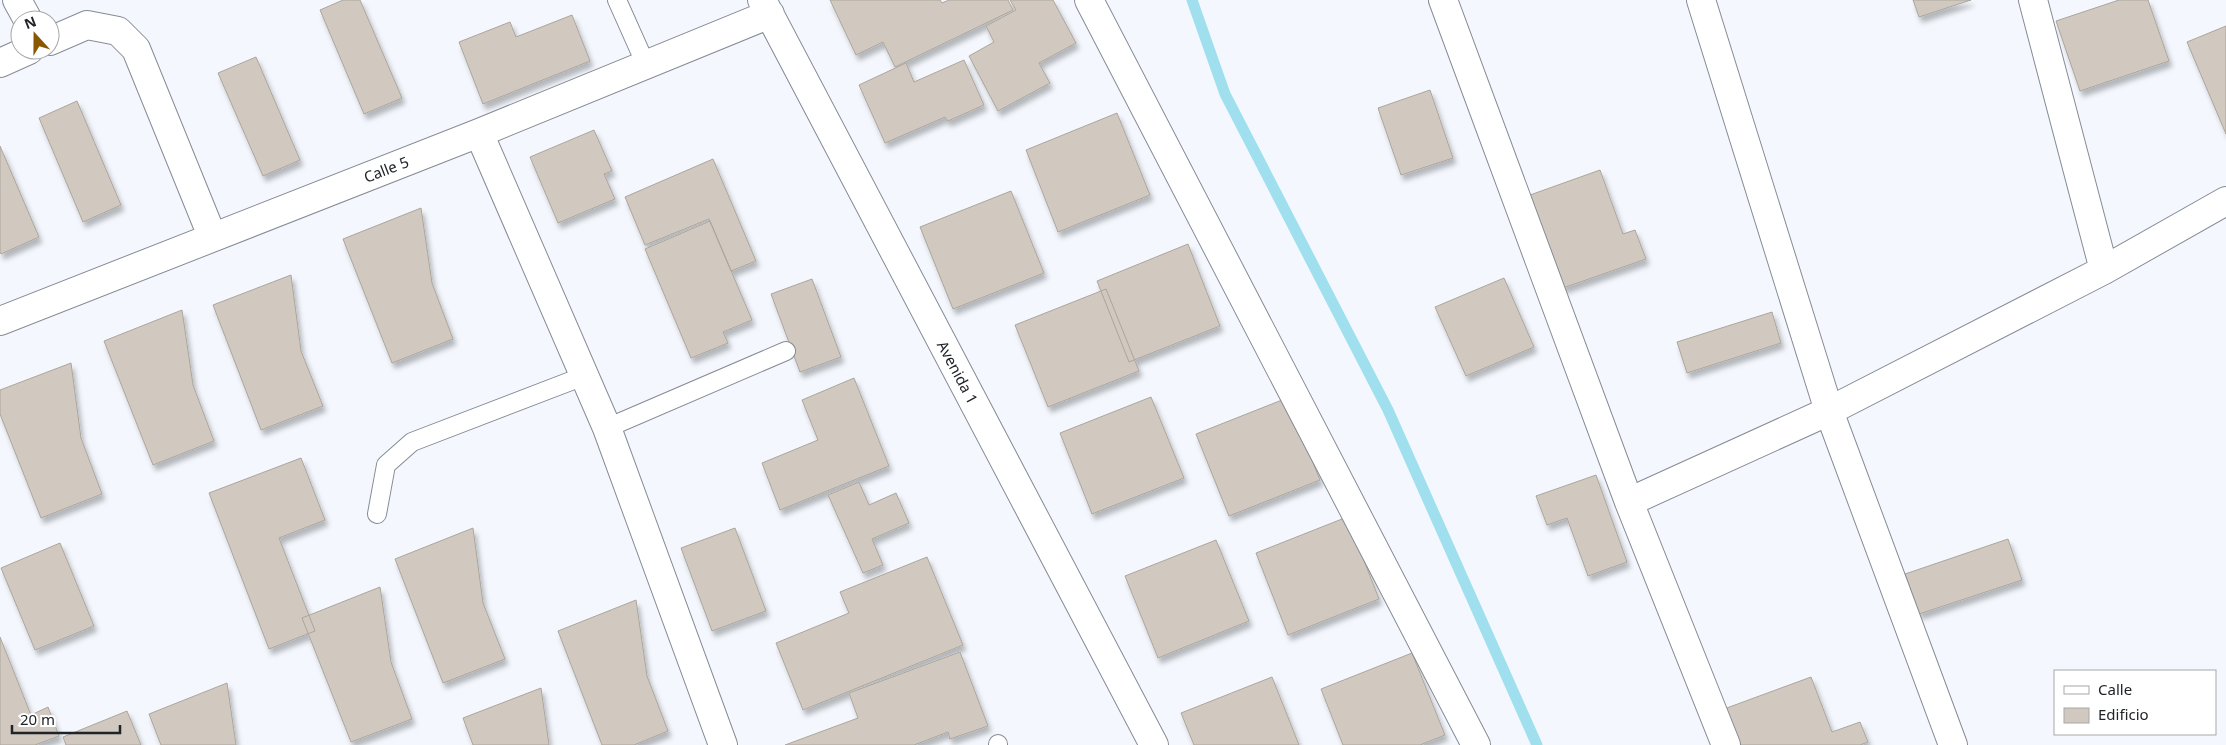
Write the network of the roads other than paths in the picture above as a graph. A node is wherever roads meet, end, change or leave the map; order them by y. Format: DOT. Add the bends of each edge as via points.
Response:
graph roads {
  1 [pos="617,0"];
  2 [pos="1089,0"];
  3 [pos="1443,0"];
  4 [pos="1701,0"];
  5 [pos="2033,0"];
  6 [pos="766,7"];
  7 [pos="60,37"];
  8 [pos="646,65"];
  9 [pos="479,133"];
  10 [pos="2226,201"];
  11 [pos="212,236"];
  12 [pos="2104,270"];
  13 [pos="0,321"];
  14 [pos="786,351"];
  15 [pos="584,376"];
  16 [pos="1829,411"];
  17 [pos="607,428"];
  18 [pos="1629,502"];
  19 [pos="377,514"];
  20 [pos="723,745"];
  21 [pos="1154,745"];
  22 [pos="1476,745"];
  23 [pos="1726,745"];
  24 [pos="1952,745"];
  1 -- 8 [label="lane"];
  2 -- 22 [label="street"];
  3 -- 18 [label="street"];
  4 -- 16 [label="street"];
  5 -- 12 [label="street"];
  6 -- 8 [label="street, Calle 5"];
  6 -- 21 [label="street, Avenida 1"];
  7 -- 11 [label="street" via="87,25 118,31 136,48"];
  8 -- 9 [label="street, Calle 5"];
  9 -- 11 [label="street, Calle 5"];
  9 -- 15 [label="street"];
  10 -- 12 [label="street"];
  11 -- 13 [label="street, Calle 5"];
  12 -- 16 [label="street"];
  14 -- 17 [label="lane"];
  15 -- 17 [label="street"];
  15 -- 19 [label="lane" via="412,442 386,465"];
  16 -- 18 [label="street"];
  16 -- 24 [label="street"];
  17 -- 20 [label="street"];
  18 -- 23 [label="street"];
}
